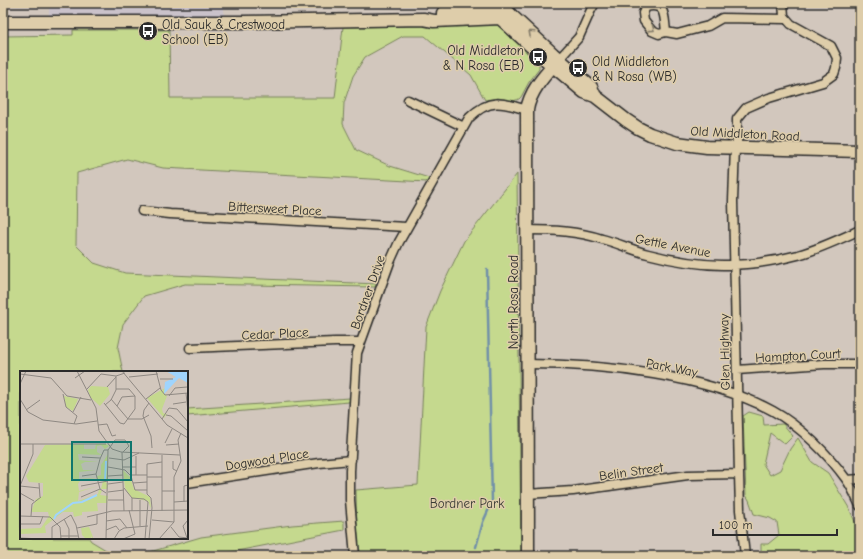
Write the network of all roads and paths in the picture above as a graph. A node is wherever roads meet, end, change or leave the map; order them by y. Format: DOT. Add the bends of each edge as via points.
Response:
graph roads {
  1 [pos="595,3"];
  2 [pos="783,3"];
  3 [pos="470,7"];
  4 [pos="497,8"];
  5 [pos="422,19"];
  6 [pos="785,19"];
  7 [pos="3,22"];
  8 [pos="666,32"];
  9 [pos="556,63"];
  10 [pos="408,100"];
  11 [pos="527,110"];
  12 [pos="464,127"];
  13 [pos="736,147"];
  14 [pos="860,152"];
  15 [pos="142,211"];
  16 [pos="406,228"];
  17 [pos="527,230"];
  18 [pos="860,230"];
  19 [pos="734,266"];
  20 [pos="361,342"];
  21 [pos="190,348"];
  22 [pos="527,364"];
  23 [pos="860,364"];
  24 [pos="737,370"];
  25 [pos="737,394"];
  26 [pos="350,460"];
  27 [pos="739,474"];
  28 [pos="847,480"];
  29 [pos="860,480"];
  30 [pos="188,483"];
  31 [pos="527,494"];
  32 [pos="860,506"];
  33 [pos="356,556"];
  34 [pos="528,556"];
  35 [pos="745,556"];
  1 -- 9 [label="street" via="579,37"];
  2 -- 6 [label="street"];
  3 -- 4 [label="street"];
  3 -- 5 [label="street"];
  4 -- 5 [label="street" via="434,21"];
  4 -- 9 [label="street, Old Middleton Road"];
  5 -- 7 [label="street"];
  6 -- 8 [label="street" via="722,18 708,26 678,34"];
  6 -- 13 [label="street, Glen Highway" via="831,46 837,58 834,74 823,82 769,98 746,108 737,119"];
  9 -- 11 [label="street, North Rosa Road" via="534,91"];
  9 -- 13 [label="street, Old Middleton Road" via="584,92 595,96 638,128 664,139 691,146"];
  10 -- 12 [label="street"];
  11 -- 12 [label="street, Bordner Drive" via="498,103 484,106 469,118"];
  11 -- 17 [label="street, North Rosa Road"];
  12 -- 16 [label="street, Bordner Drive"];
  13 -- 14 [label="street, Old Middleton Road"];
  13 -- 19 [label="street, Glen Highway" via="732,201"];
  15 -- 16 [label="street, Bittersweet Place"];
  16 -- 20 [label="street, Bordner Drive" via="390,262"];
  17 -- 19 [label="street, Gettle Avenue" via="572,232 603,239 650,255 695,264"];
  17 -- 22 [label="street, North Rosa Road"];
  18 -- 19 [label="street, Gettle Avenue" via="800,254"];
  19 -- 24 [label="street, Glen Highway"];
  20 -- 21 [label="street, Cedar Place"];
  20 -- 26 [label="street, Bordner Drive" via="357,353"];
  22 -- 25 [label="street, Park Way" via="576,366 649,374"];
  22 -- 31 [label="street, North Rosa Road"];
  23 -- 24 [label="street, Hampton Court"];
  24 -- 25 [label="street, Glen Highway"];
  25 -- 27 [label="street, Glen Highway"];
  25 -- 28 [label="street, Park Way" via="774,411 794,424 829,458"];
  26 -- 30 [label="street, Dogwood Place"];
  26 -- 33 [label="street, Bordner Drive" via="350,500"];
  27 -- 31 [label="street, Belin Street" via="688,475 573,491"];
  27 -- 35 [label="street, Glen Highway"];
  28 -- 29 [label="street"];
  28 -- 32 [label="street, Park Way"];
  31 -- 34 [label="street, North Rosa Road"];
}
